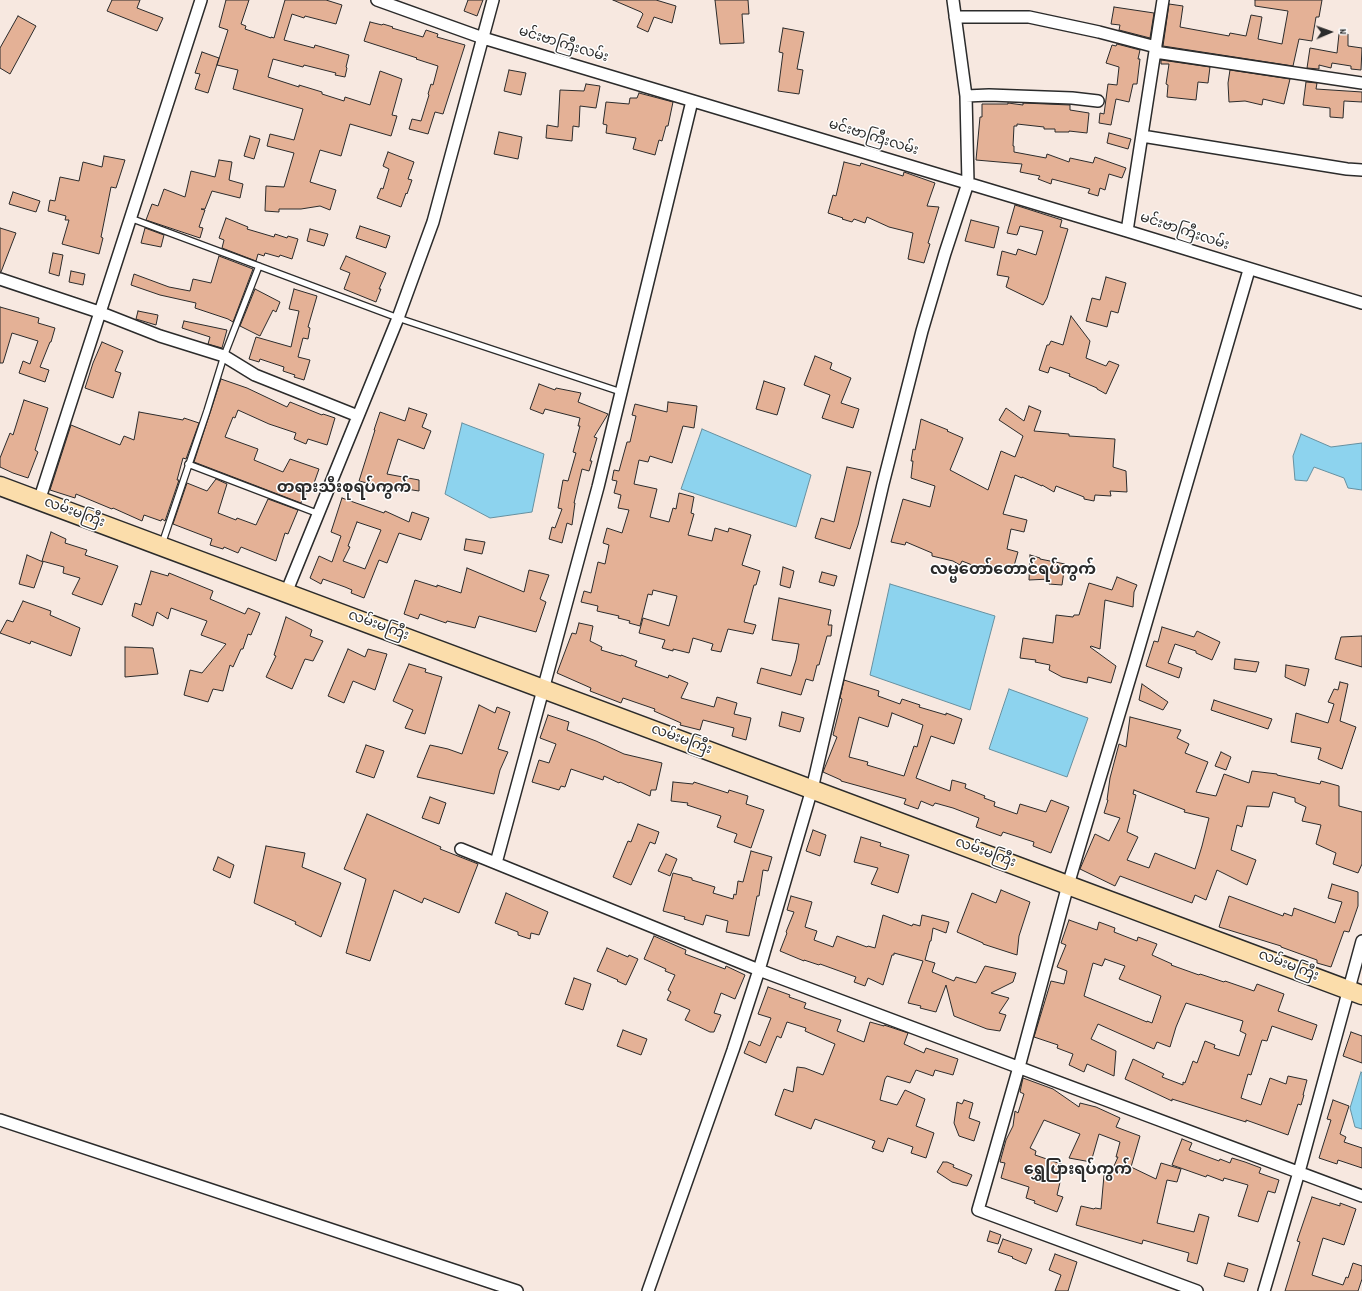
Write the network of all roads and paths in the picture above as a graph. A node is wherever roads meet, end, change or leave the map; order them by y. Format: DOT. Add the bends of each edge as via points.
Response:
graph roads {
  1 [pos="201,0"];
  2 [pos="377,0"];
  3 [pos="493,0"];
  4 [pos="953,0"];
  5 [pos="1163,0"];
  6 [pos="954,18"];
  7 [pos="483,38"];
  8 [pos="1156,50"];
  9 [pos="1362,83"];
  10 [pos="966,96"];
  11 [pos="692,101"];
  12 [pos="1098,101"];
  13 [pos="1142,136"];
  14 [pos="1362,170"];
  15 [pos="968,183"];
  16 [pos="130,218"];
  17 [pos="1127,231"];
  18 [pos="259,266"];
  19 [pos="1249,270"];
  20 [pos="0,279"];
  21 [pos="1362,303"];
  22 [pos="99,312"];
  23 [pos="398,318"];
  24 [pos="224,356"];
  25 [pos="621,392"];
  26 [pos="358,416"];
  27 [pos="188,464"];
  28 [pos="0,486"];
  29 [pos="39,501"];
  30 [pos="318,514"];
  31 [pos="161,546"];
  32 [pos="286,593"];
  33 [pos="544,689"];
  34 [pos="812,790"];
  35 [pos="461,849"];
  36 [pos="496,863"];
  37 [pos="1068,885"];
  38 [pos="1362,941"];
  39 [pos="759,970"];
  40 [pos="1355,993"];
  41 [pos="1019,1067"];
  42 [pos="0,1120"];
  43 [pos="1300,1172"];
  44 [pos="1362,1196"];
  45 [pos="517,1291"];
  46 [pos="648,1291"];
  47 [pos="1197,1291"];
  48 [pos="1264,1291"];
  1 -- 16 [label="street"];
  2 -- 7 [label="street, မင်းဗာကြီးလမ်း"];
  3 -- 7 [label="street"];
  4 -- 6 [label="street"];
  5 -- 8 [label="street"];
  6 -- 8 [label="street" via="1028,17 1099,32"];
  6 -- 10 [label="street"];
  7 -- 11 [label="street, မင်းဗာကြီးလမ်း"];
  7 -- 23 [label="street" via="433,222"];
  8 -- 9 [label="street"];
  8 -- 13 [label="street"];
  10 -- 12 [label="street" via="1072,98"];
  10 -- 15 [label="street"];
  11 -- 15 [label="street, မင်းဗာကြီးလမ်း"];
  11 -- 25 [label="street"];
  13 -- 14 [label="street"];
  13 -- 17 [label="street"];
  15 -- 17 [label="street, မင်းဗာကြီးလမ်း"];
  15 -- 34 [label="street" via="924,324 885,476"];
  16 -- 18 [label="lane"];
  16 -- 22 [label="street"];
  17 -- 19 [label="street, မင်းဗာကြီးလမ်း"];
  18 -- 23 [label="lane"];
  18 -- 24 [label="lane"];
  19 -- 21 [label="street, မင်းဗာကြီးလမ်း"];
  19 -- 37 [label="street"];
  20 -- 22 [label="street"];
  22 -- 24 [label="street" via="160,336"];
  22 -- 29 [label="street"];
  23 -- 25 [label="lane"];
  23 -- 26 [label="street"];
  24 -- 26 [label="street" via="255,375"];
  24 -- 27 [label="lane"];
  25 -- 33 [label="street"];
  26 -- 30 [label="street"];
  27 -- 30 [label="lane"];
  27 -- 31 [label="lane"];
  28 -- 29 [label="main road, လမ်းမကြီး"];
  29 -- 31 [label="main road, လမ်းမကြီး"];
  30 -- 32 [label="street"];
  31 -- 32 [label="main road, လမ်းမကြီး"];
  32 -- 33 [label="main road, လမ်းမကြီး"];
  33 -- 34 [label="main road, လမ်းမကြီး"];
  33 -- 36 [label="street"];
  34 -- 37 [label="main road, လမ်းမကြီး"];
  34 -- 39 [label="street"];
  35 -- 36 [label="street"];
  36 -- 39 [label="street"];
  37 -- 40 [label="main road, လမ်းမကြီး"];
  37 -- 41 [label="street"];
  38 -- 40 [label="street"];
  39 -- 41 [label="street"];
  39 -- 46 [label="street"];
  40 -- 43 [label="street"];
  41 -- 43 [label="street"];
  41 -- 47 [label="street" via="978,1210"];
  42 -- 45 [label="street"];
  43 -- 44 [label="street"];
  43 -- 48 [label="street"];
}
